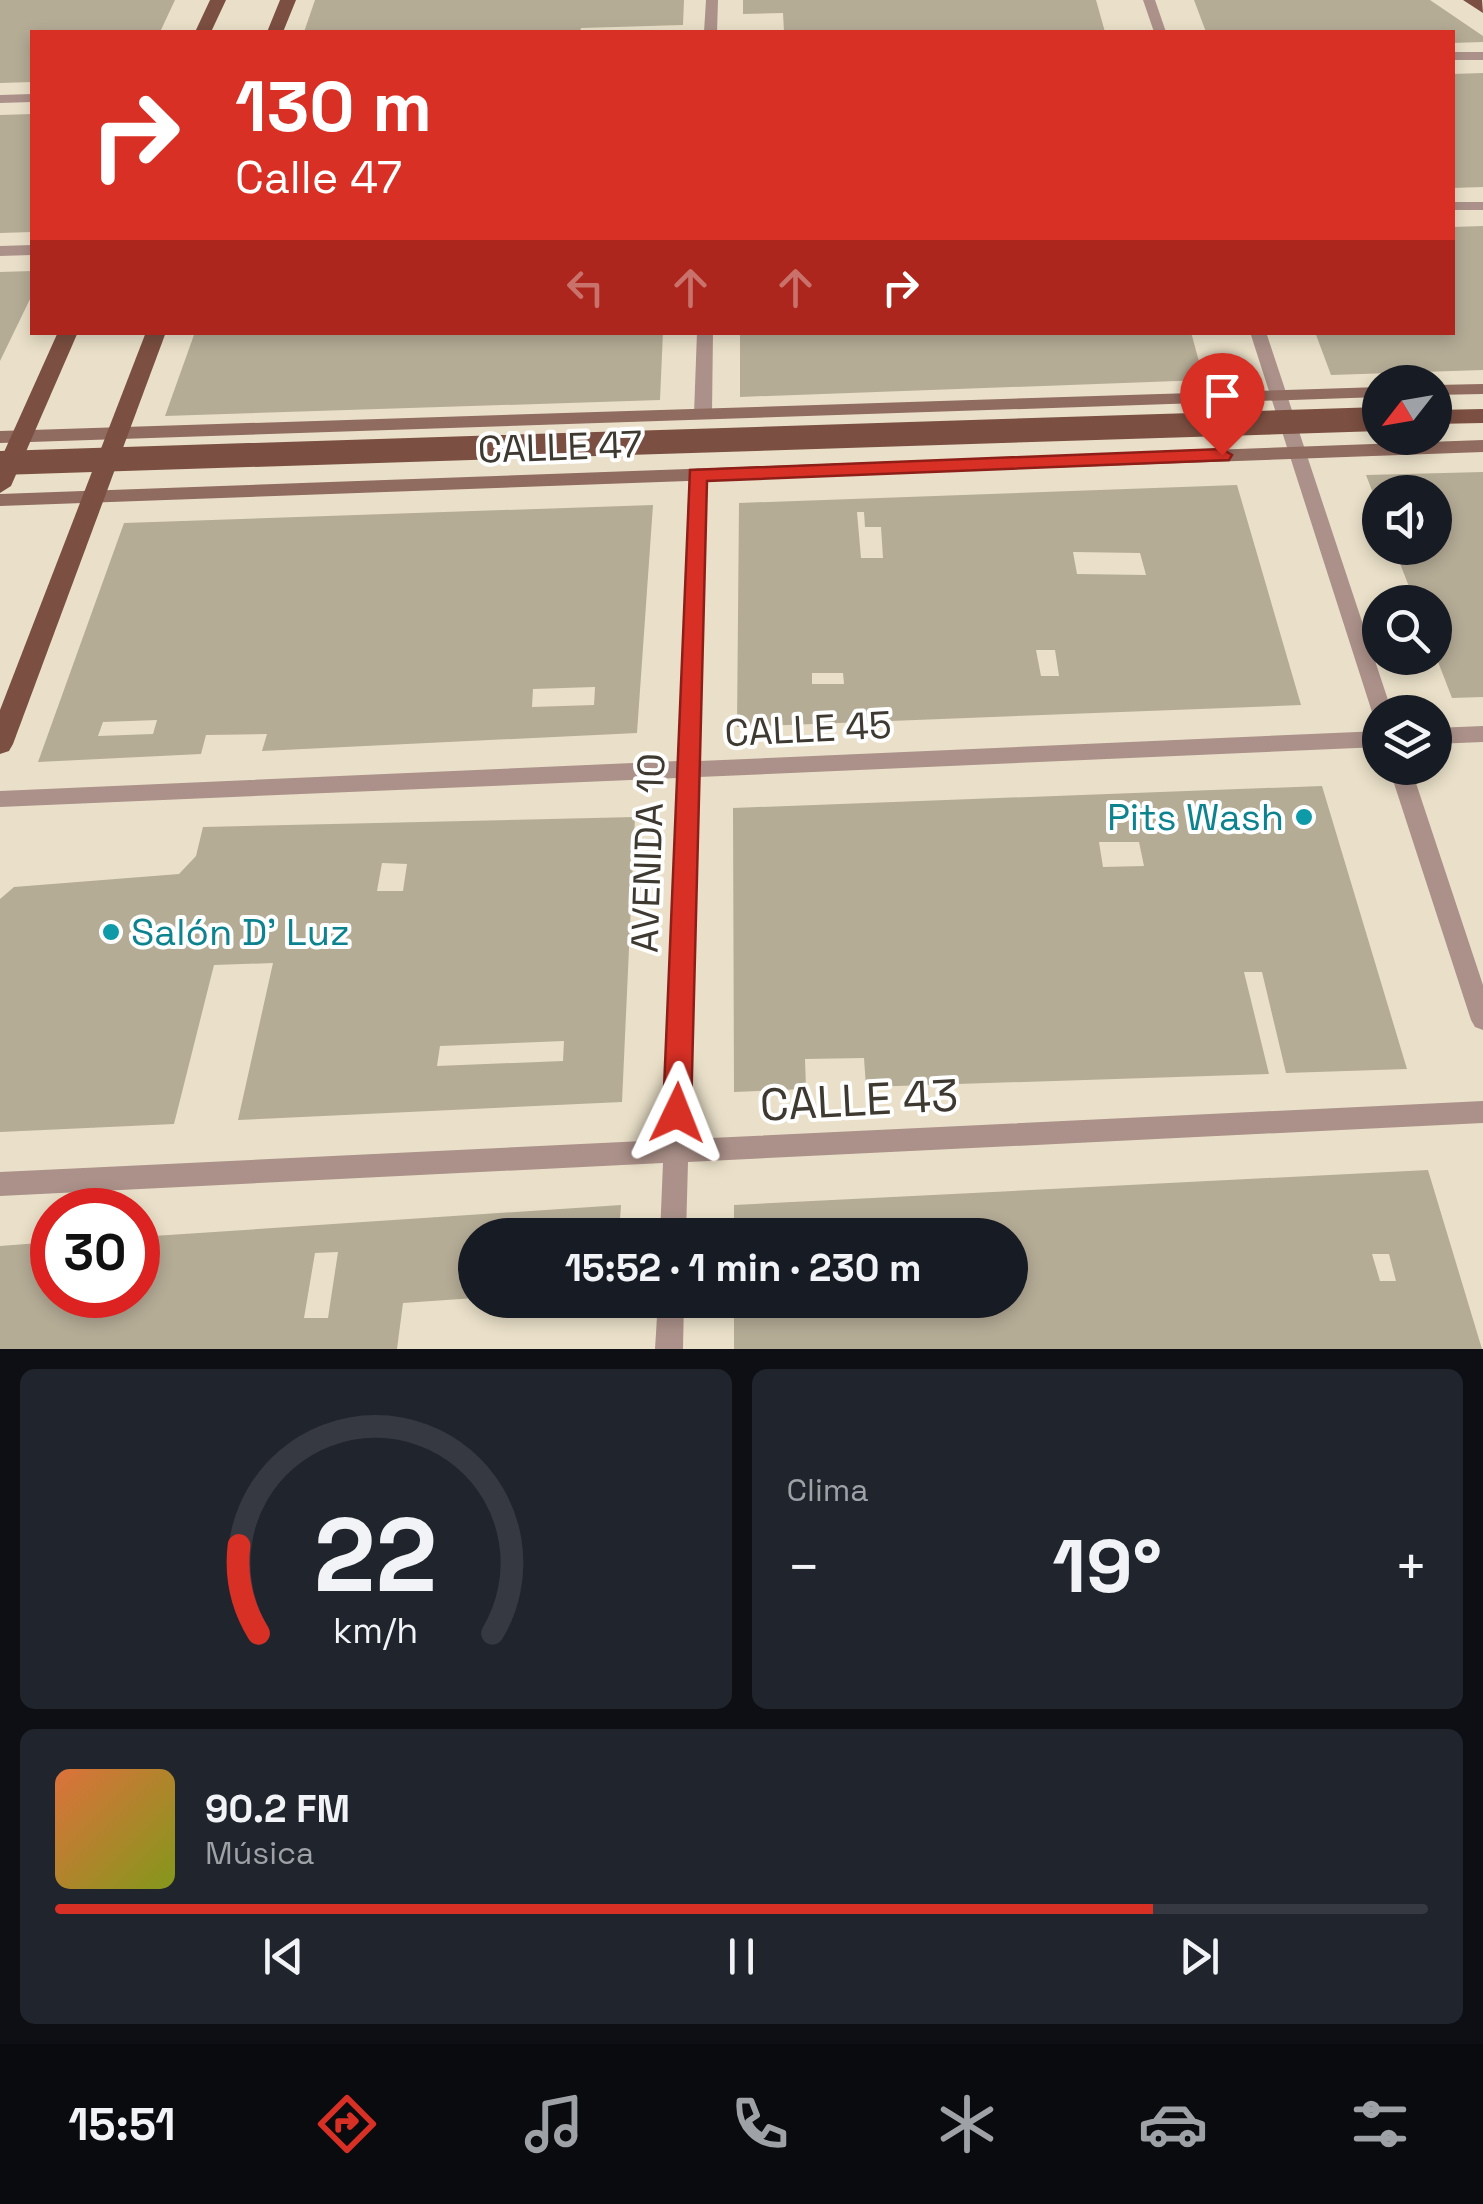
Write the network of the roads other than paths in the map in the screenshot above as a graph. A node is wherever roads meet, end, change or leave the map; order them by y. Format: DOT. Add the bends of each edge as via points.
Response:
graph roads {
  1 [pos="218,0"];
  2 [pos="288,0"];
  3 [pos="712,0"];
  4 [pos="1149,0"];
  5 [pos="1472,0"];
  6 [pos="1483,8"];
  7 [pos="205,30"];
  8 [pos="276,30"];
  9 [pos="711,30"];
  10 [pos="1159,30"];
  11 [pos="1455,56"];
  12 [pos="1483,56"];
  13 [pos="0,98"];
  14 [pos="30,98"];
  15 [pos="1455,206"];
  16 [pos="1483,206"];
  17 [pos="30,250"];
  18 [pos="0,251"];
  19 [pos="66,335"];
  20 [pos="155,335"];
  21 [pos="705,335"];
  22 [pos="1259,335"];
  23 [pos="1483,389"];
  24 [pos="1452,390"];
  25 [pos="1362,393"];
  26 [pos="1278,395"];
  27 [pos="703,414"];
  28 [pos="1483,416"];
  29 [pos="1452,417"];
  30 [pos="1362,420"];
  31 [pos="116,434"];
  32 [pos="11,436"];
  33 [pos="1483,446"];
  34 [pos="1297,452"];
  35 [pos="0,463"];
  36 [pos="698,474"];
  37 [pos="0,486"];
  38 [pos="94,495"];
  39 [pos="0,500"];
  40 [pos="1376,695"];
  41 [pos="1483,734"];
  42 [pos="1452,735"];
  43 [pos="1362,740"];
  44 [pos="0,744"];
  45 [pos="688,769"];
  46 [pos="1406,785"];
  47 [pos="0,799"];
  48 [pos="1483,1020"];
  49 [pos="1483,1112"];
  50 [pos="676,1151"];
  51 [pos="0,1184"];
  52 [pos="674,1218"];
  53 [pos="671,1318"];
  54 [pos="670,1349"];
  1 -- 7 [label="main road"];
  2 -- 8 [label="main road"];
  3 -- 9 [label="street"];
  4 -- 10 [label="street"];
  5 -- 6 [label="main road"];
  11 -- 12 [label="street"];
  13 -- 14 [label="street"];
  15 -- 16 [label="street"];
  17 -- 18 [label="street"];
  19 -- 32 [label="main road"];
  20 -- 31 [label="main road"];
  21 -- 27 [label="street"];
  22 -- 26 [label="street"];
  23 -- 24 [label="main road"];
  25 -- 26 [label="main road, CALLE 47"];
  26 -- 27 [label="main road, CALLE 47"];
  26 -- 34 [label="street"];
  27 -- 31 [label="main road, CALLE 47"];
  28 -- 29 [label="main road"];
  30 -- 35 [label="main road, bridge"];
  31 -- 32 [label="main road, CALLE 47"];
  31 -- 38 [label="main road"];
  32 -- 37 [label="main road"];
  33 -- 34 [label="main road, CALLE 47"];
  34 -- 36 [label="main road, CALLE 47"];
  34 -- 40 [label="street"];
  36 -- 38 [label="main road, CALLE 47"];
  36 -- 45 [label="street, AVENIDA 10"];
  38 -- 39 [label="main road, CALLE 47"];
  38 -- 44 [label="main road"];
  41 -- 42 [label="street"];
  43 -- 45 [label="street, CALLE 45"];
  45 -- 47 [label="street, CALLE 45"];
  45 -- 50 [label="street, AVENIDA 10"];
  46 -- 48 [label="street"];
  49 -- 50 [label="street, CALLE 43"];
  50 -- 51 [label="street, CALLE 43"];
  50 -- 52 [label="street, AVENIDA 10"];
  53 -- 54 [label="street"];
}
